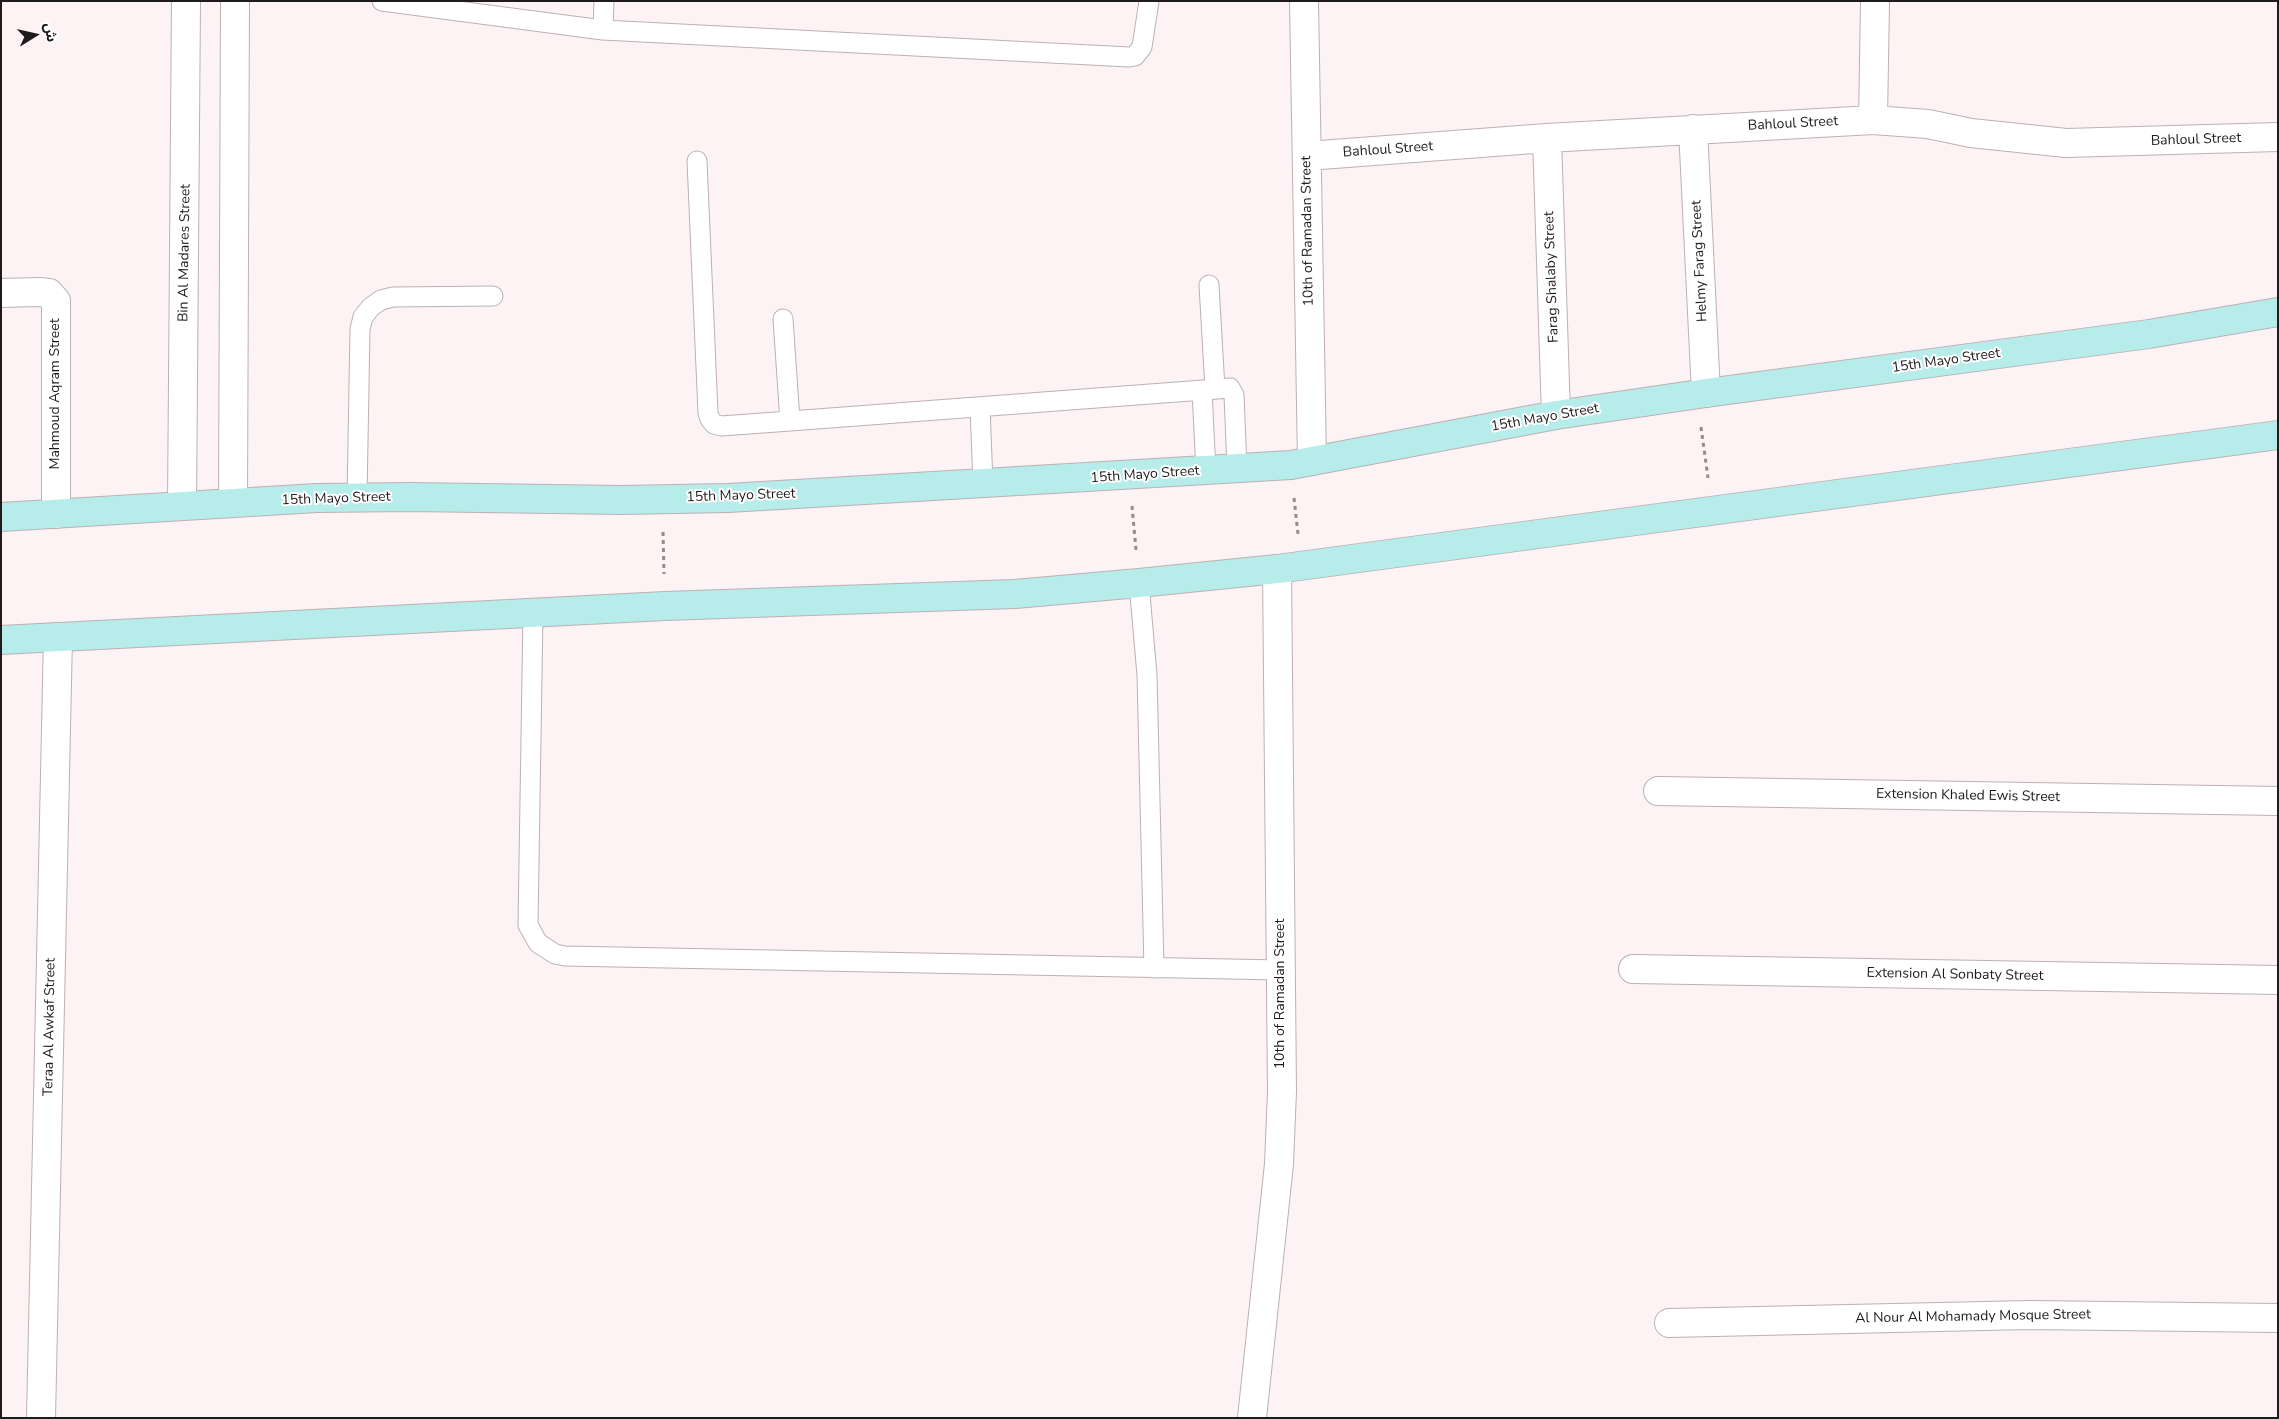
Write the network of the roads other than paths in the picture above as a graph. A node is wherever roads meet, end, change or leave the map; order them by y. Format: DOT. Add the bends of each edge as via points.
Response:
graph roads {
  1 [pos="186,1"];
  2 [pos="235,1"];
  3 [pos="382,1"];
  4 [pos="604,1"];
  5 [pos="1149,1"];
  6 [pos="1304,1"];
  7 [pos="1875,1"];
  8 [pos="603,30"];
  9 [pos="1873,120"];
  10 [pos="1693,129"];
  11 [pos="1547,138"];
  12 [pos="2278,138"];
  13 [pos="1307,156"];
  14 [pos="697,161"];
  15 [pos="1209,285"];
  16 [pos="1,293"];
  17 [pos="493,296"];
  18 [pos="2278,312"];
  19 [pos="783,319"];
  20 [pos="1209,390"];
  21 [pos="1701,394"];
  22 [pos="980,407"];
  23 [pos="1556,416"];
  24 [pos="790,421"];
  25 [pos="2278,435"];
  26 [pos="1302,463"];
  27 [pos="1237,468"];
  28 [pos="1206,471"];
  29 [pos="983,484"];
  30 [pos="357,498"];
  31 [pos="233,502"];
  32 [pos="182,506"];
  33 [pos="56,514"];
  34 [pos="1,517"];
  35 [pos="1289,567"];
  36 [pos="1139,583"];
  37 [pos="532,613"];
  38 [pos="58,637"];
  39 [pos="1,640"];
  40 [pos="1658,791"];
  41 [pos="2278,801"];
  42 [pos="1154,968"];
  43 [pos="1633,969"];
  44 [pos="1281,970"];
  45 [pos="2278,980"];
  46 [pos="2278,1318"];
  47 [pos="1668,1323"];
  48 [pos="41,1418"];
  49 [pos="1252,1418"];
  1 -- 32 [label="street, Bin Al Madares Street"];
  2 -- 31 [label="street"];
  3 -- 8 [label="lane"];
  4 -- 8 [label="lane"];
  5 -- 8 [label="lane" via="1142,47 1129,57"];
  6 -- 13 [label="street, 10th of Ramadan Street"];
  7 -- 9 [label="street"];
  9 -- 10 [label="street, Bahloul Street"];
  9 -- 12 [label="street, Bahloul Street" via="1928,124 1980,134 2066,143"];
  10 -- 11 [label="street, Bahloul Street"];
  10 -- 21 [label="street, Helmy Farag Street"];
  11 -- 13 [label="street, Bahloul Street"];
  11 -- 23 [label="street, Farag Shalaby Street"];
  13 -- 26 [label="street, 10th of Ramadan Street"];
  14 -- 24 [label="lane" via="710,419 721,426"];
  15 -- 20 [label="lane"];
  16 -- 33 [label="street, Mahmoud Aqram Street" via="49,293 56,300"];
  17 -- 30 [label="lane" via="393,297 380,300 363,317 360,329"];
  18 -- 21 [label="main road, 15th Mayo Street" via="2148,334"];
  19 -- 24 [label="lane"];
  20 -- 22 [label="lane"];
  20 -- 27 [label="lane" via="1230,388 1234,395"];
  20 -- 28 [label="lane"];
  21 -- 23 [label="main road, 15th Mayo Street"];
  22 -- 24 [label="lane"];
  22 -- 29 [label="lane"];
  23 -- 26 [label="main road, 15th Mayo Street"];
  25 -- 35 [label="main road"];
  26 -- 27 [label="main road, 15th Mayo Street"];
  27 -- 28 [label="main road, 15th Mayo Street"];
  28 -- 29 [label="main road, 15th Mayo Street"];
  29 -- 30 [label="main road, 15th Mayo Street" via="728,498"];
  30 -- 31 [label="main road, 15th Mayo Street"];
  31 -- 32 [label="main road, 15th Mayo Street"];
  32 -- 33 [label="main road, 15th Mayo Street"];
  33 -- 34 [label="main road, 15th Mayo Street"];
  35 -- 36 [label="main road"];
  35 -- 44 [label="street, 10th of Ramadan Street"];
  36 -- 37 [label="main road" via="1015,594"];
  36 -- 42 [label="lane" via="1147,675"];
  37 -- 38 [label="main road"];
  37 -- 42 [label="lane" via="528,914 532,934 545,950 565,956"];
  38 -- 39 [label="main road"];
  38 -- 48 [label="street, Teraa Al Awkaf Street"];
  40 -- 41 [label="street, Extension Khaled Ewis Street"];
  42 -- 44 [label="lane"];
  43 -- 45 [label="street, Extension Al Sonbaty Street"];
  44 -- 49 [label="street, 10th of Ramadan Street" via="1279,1164"];
  46 -- 47 [label="street, Al Nour Al Mohamady Mosque Street" via="2029,1315"];
}
